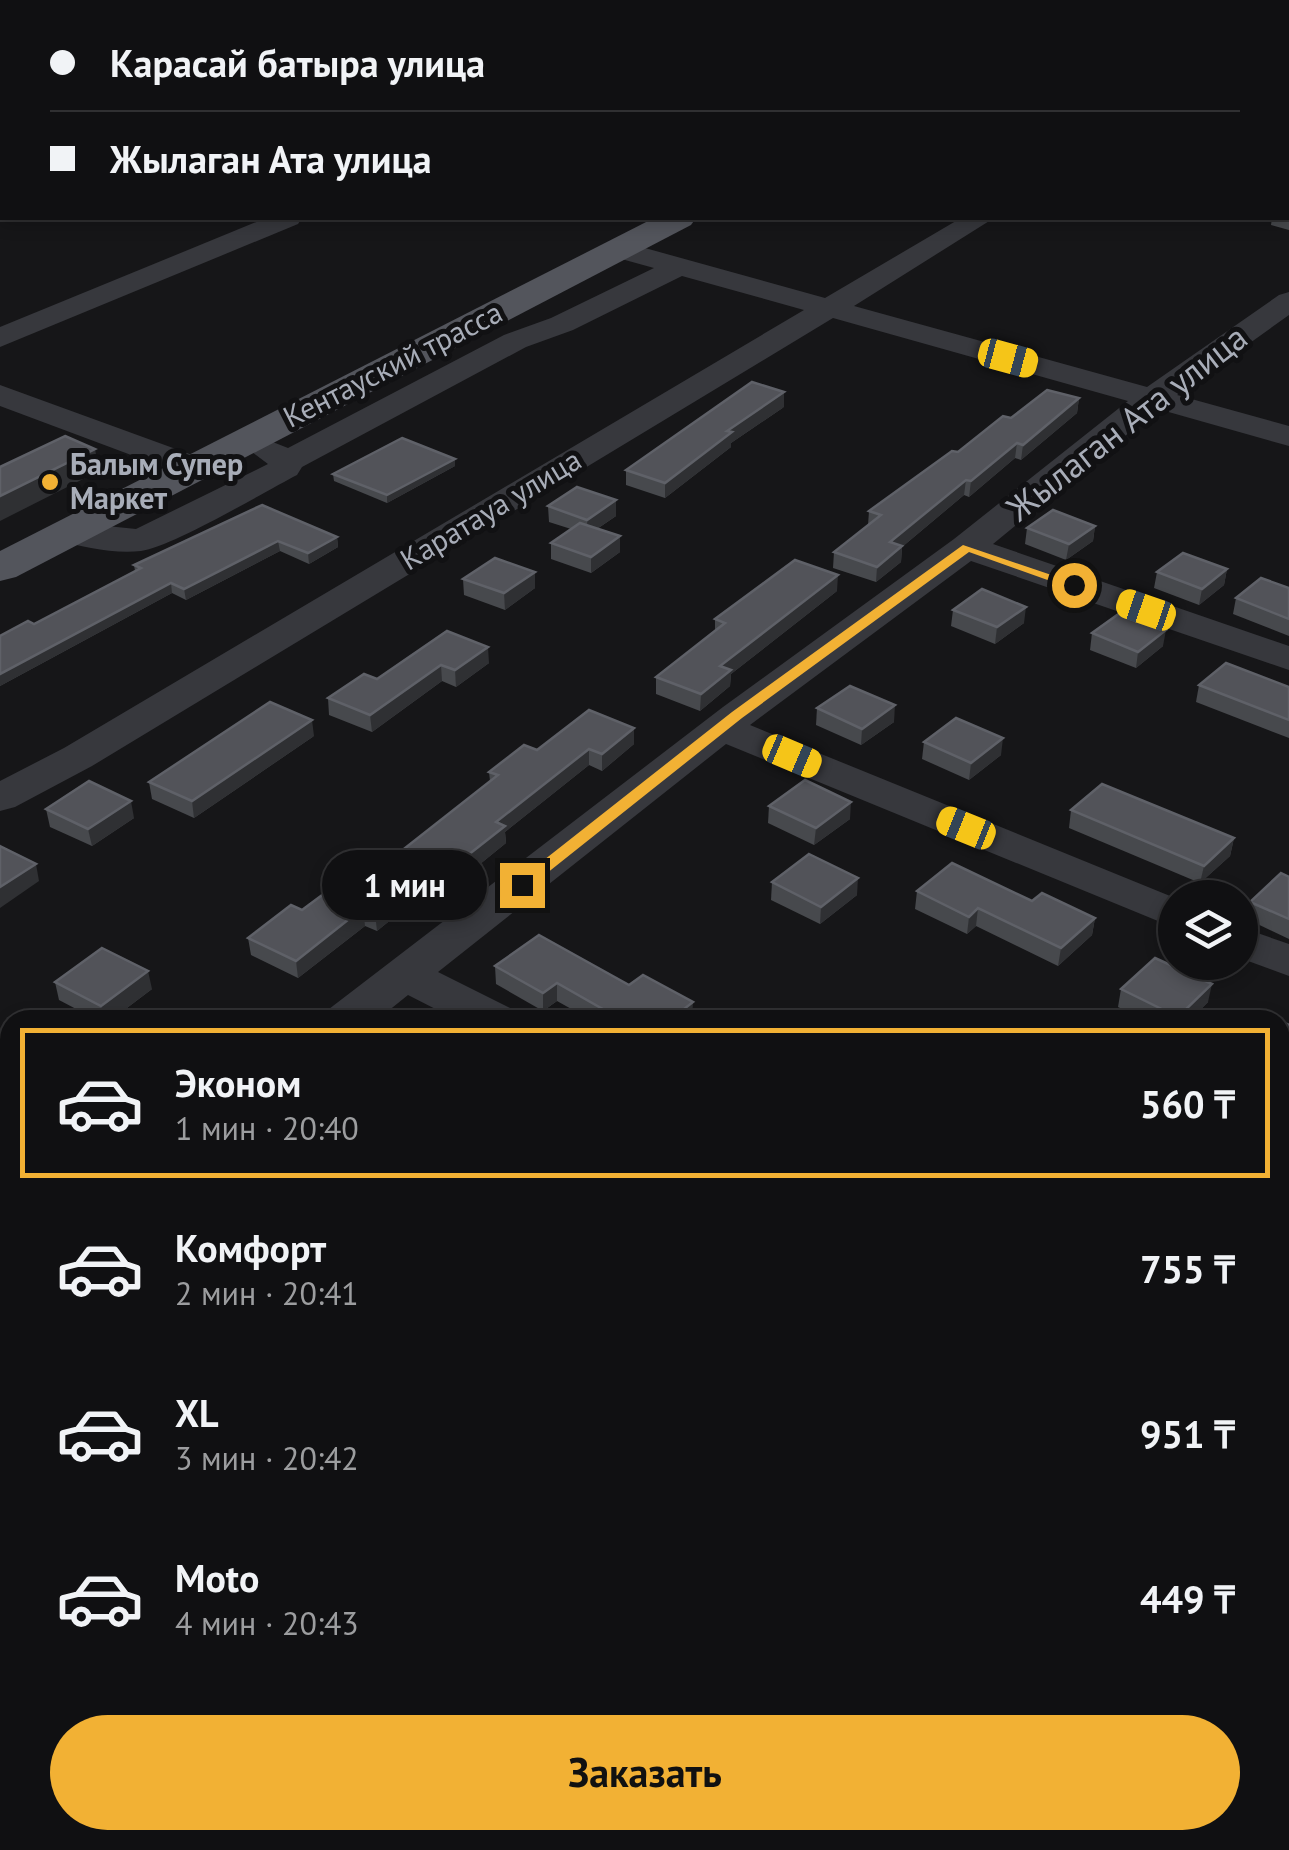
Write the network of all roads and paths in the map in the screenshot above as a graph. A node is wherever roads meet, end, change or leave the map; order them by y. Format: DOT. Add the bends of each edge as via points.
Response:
graph roads {
  1 [pos="283,220"];
  2 [pos="675,220"];
  3 [pos="977,220"];
  4 [pos="616,249"];
  5 [pos="678,267"];
  6 [pos="1289,301"];
  7 [pos="828,309"];
  8 [pos="482,320"];
  9 [pos="0,338"];
  10 [pos="515,340"];
  11 [pos="402,362"];
  12 [pos="434,386"];
  13 [pos="0,395"];
  14 [pos="1152,398"];
  15 [pos="1289,436"];
  16 [pos="247,440"];
  17 [pos="288,461"];
  18 [pos="194,467"];
  19 [pos="68,533"];
  20 [pos="968,548"];
  21 [pos="0,568"];
  22 [pos="1289,659"];
  23 [pos="722,728"];
  24 [pos="0,798"];
  25 [pos="1158,907"];
  26 [pos="1258,948"];
  27 [pos="1289,961"];
  28 [pos="407,975"];
  29 [pos="360,1010"];
  30 [pos="475,1010"];
  1 -- 9 [label="street"];
  2 -- 4 [label="main road, Кентауский трасса"];
  3 -- 7 [label="street, Каратауа улица"];
  4 -- 5 [label="street"];
  4 -- 8 [label="main road, Кентауский трасса"];
  5 -- 7 [label="street"];
  5 -- 10 [label="street"];
  6 -- 14 [label="street, Жылаган Ата улица"];
  7 -- 14 [label="street"];
  7 -- 24 [label="street, Каратауа улица"];
  8 -- 10 [label="street" via="510,330"];
  8 -- 11 [label="main road, Кентауский трасса"];
  10 -- 12 [label="street"];
  11 -- 12 [label="street" via="430,376"];
  11 -- 16 [label="main road, Кентауский трасса"];
  12 -- 17 [label="street"];
  13 -- 18 [label="street"];
  14 -- 15 [label="street"];
  14 -- 20 [label="street, Жылаган Ата улица"];
  16 -- 17 [label="street"];
  16 -- 18 [label="main road, Кентауский трасса"];
  17 -- 19 [label="street" via="142,540"];
  18 -- 19 [label="main road, Кентауский трасса"];
  19 -- 21 [label="main road, Кентауский трасса"];
  20 -- 22 [label="street"];
  20 -- 23 [label="street, Жылаган Ата улица"];
  23 -- 25 [label="street"];
  23 -- 28 [label="street, Жылаган Ата улица"];
  26 -- 27 [label="street"];
  28 -- 29 [label="street, Жылаган Ата улица"];
  28 -- 30 [label="street"];
}
